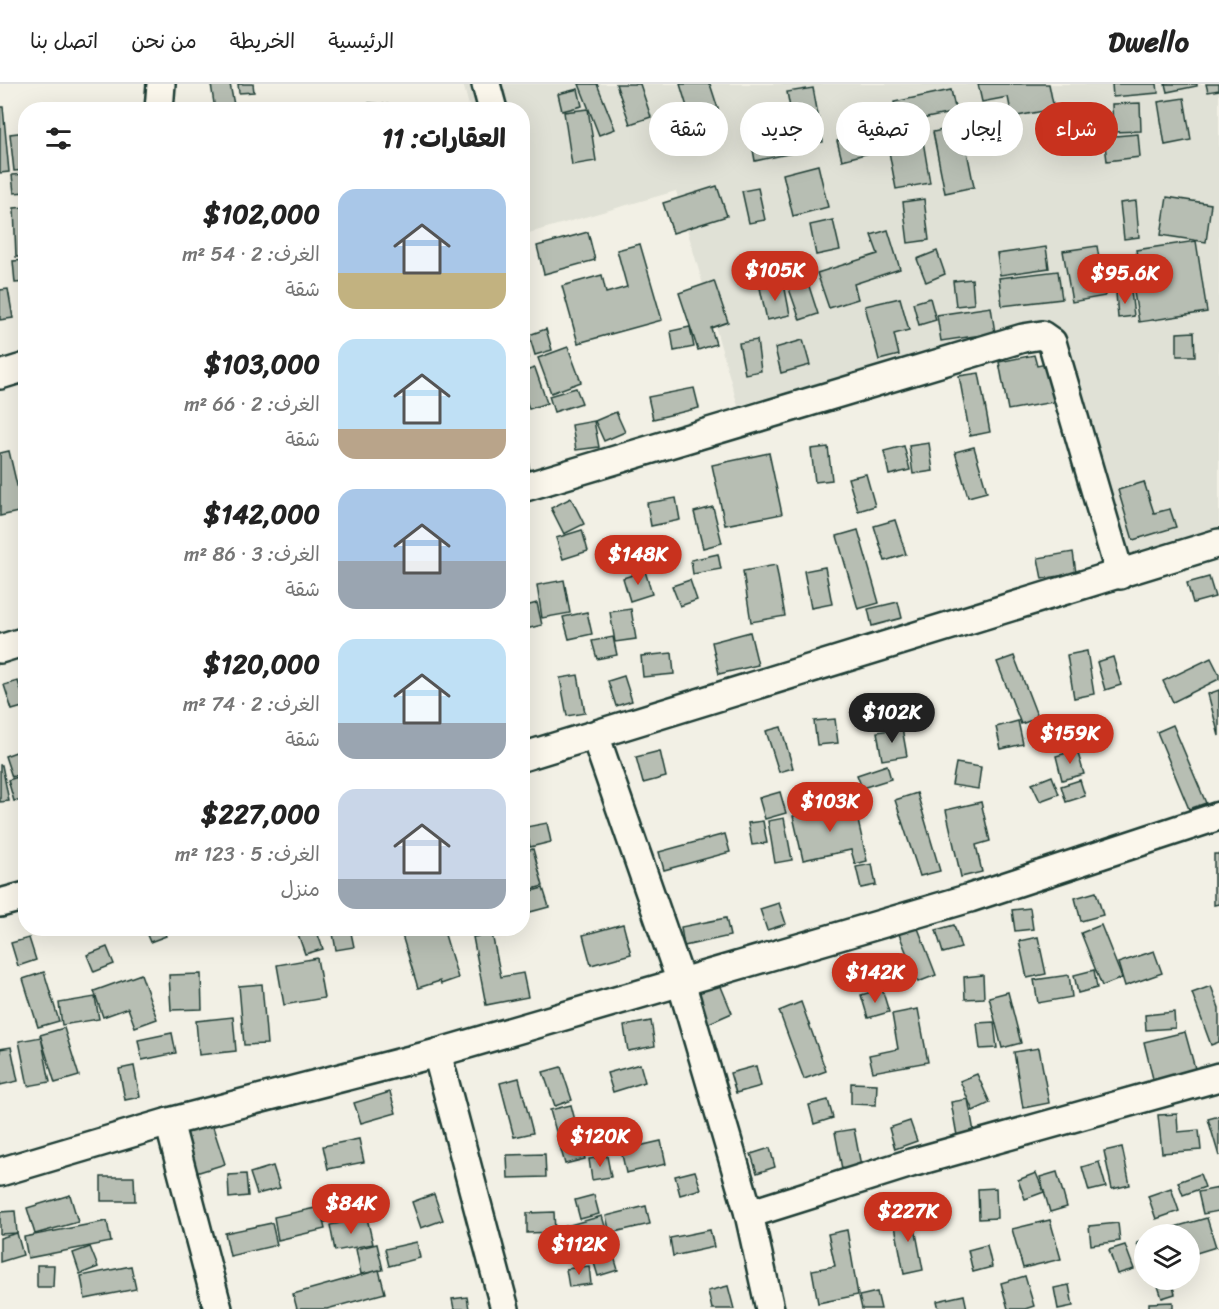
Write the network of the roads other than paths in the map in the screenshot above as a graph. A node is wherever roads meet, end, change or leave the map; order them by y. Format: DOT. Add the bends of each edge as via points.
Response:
graph roads {
  1 [pos="161,84"];
  2 [pos="486,84"];
  3 [pos="160,102"];
  4 [pos="491,102"];
  5 [pos="18,369"];
  6 [pos="0,375"];
  7 [pos="530,486"];
  8 [pos="1219,543"];
  9 [pos="1120,575"];
  10 [pos="18,643"];
  11 [pos="0,649"];
  12 [pos="596,735"];
  13 [pos="530,755"];
  14 [pos="1219,816"];
  15 [pos="18,898"];
  16 [pos="0,903"];
  17 [pos="681,982"];
  18 [pos="437,1053"];
  19 [pos="1219,1077"];
  20 [pos="169,1122"];
  21 [pos="0,1172"];
  22 [pos="749,1214"];
  23 [pos="218,1309"];
  24 [pos="505,1309"];
  25 [pos="770,1309"];
  1 -- 3 [label="street"];
  2 -- 4 [label="street"];
  5 -- 6 [label="street"];
  7 -- 9 [label="street" via="1042,335 1052,342"];
  8 -- 9 [label="street"];
  9 -- 12 [label="street"];
  10 -- 11 [label="street"];
  12 -- 13 [label="street"];
  12 -- 17 [label="street"];
  14 -- 17 [label="street" via="970,898"];
  15 -- 16 [label="street"];
  17 -- 18 [label="street"];
  17 -- 22 [label="street"];
  18 -- 20 [label="street"];
  18 -- 24 [label="street"];
  19 -- 22 [label="street" via="911,1163"];
  20 -- 21 [label="street"];
  20 -- 23 [label="street"];
  22 -- 25 [label="street"];
}
